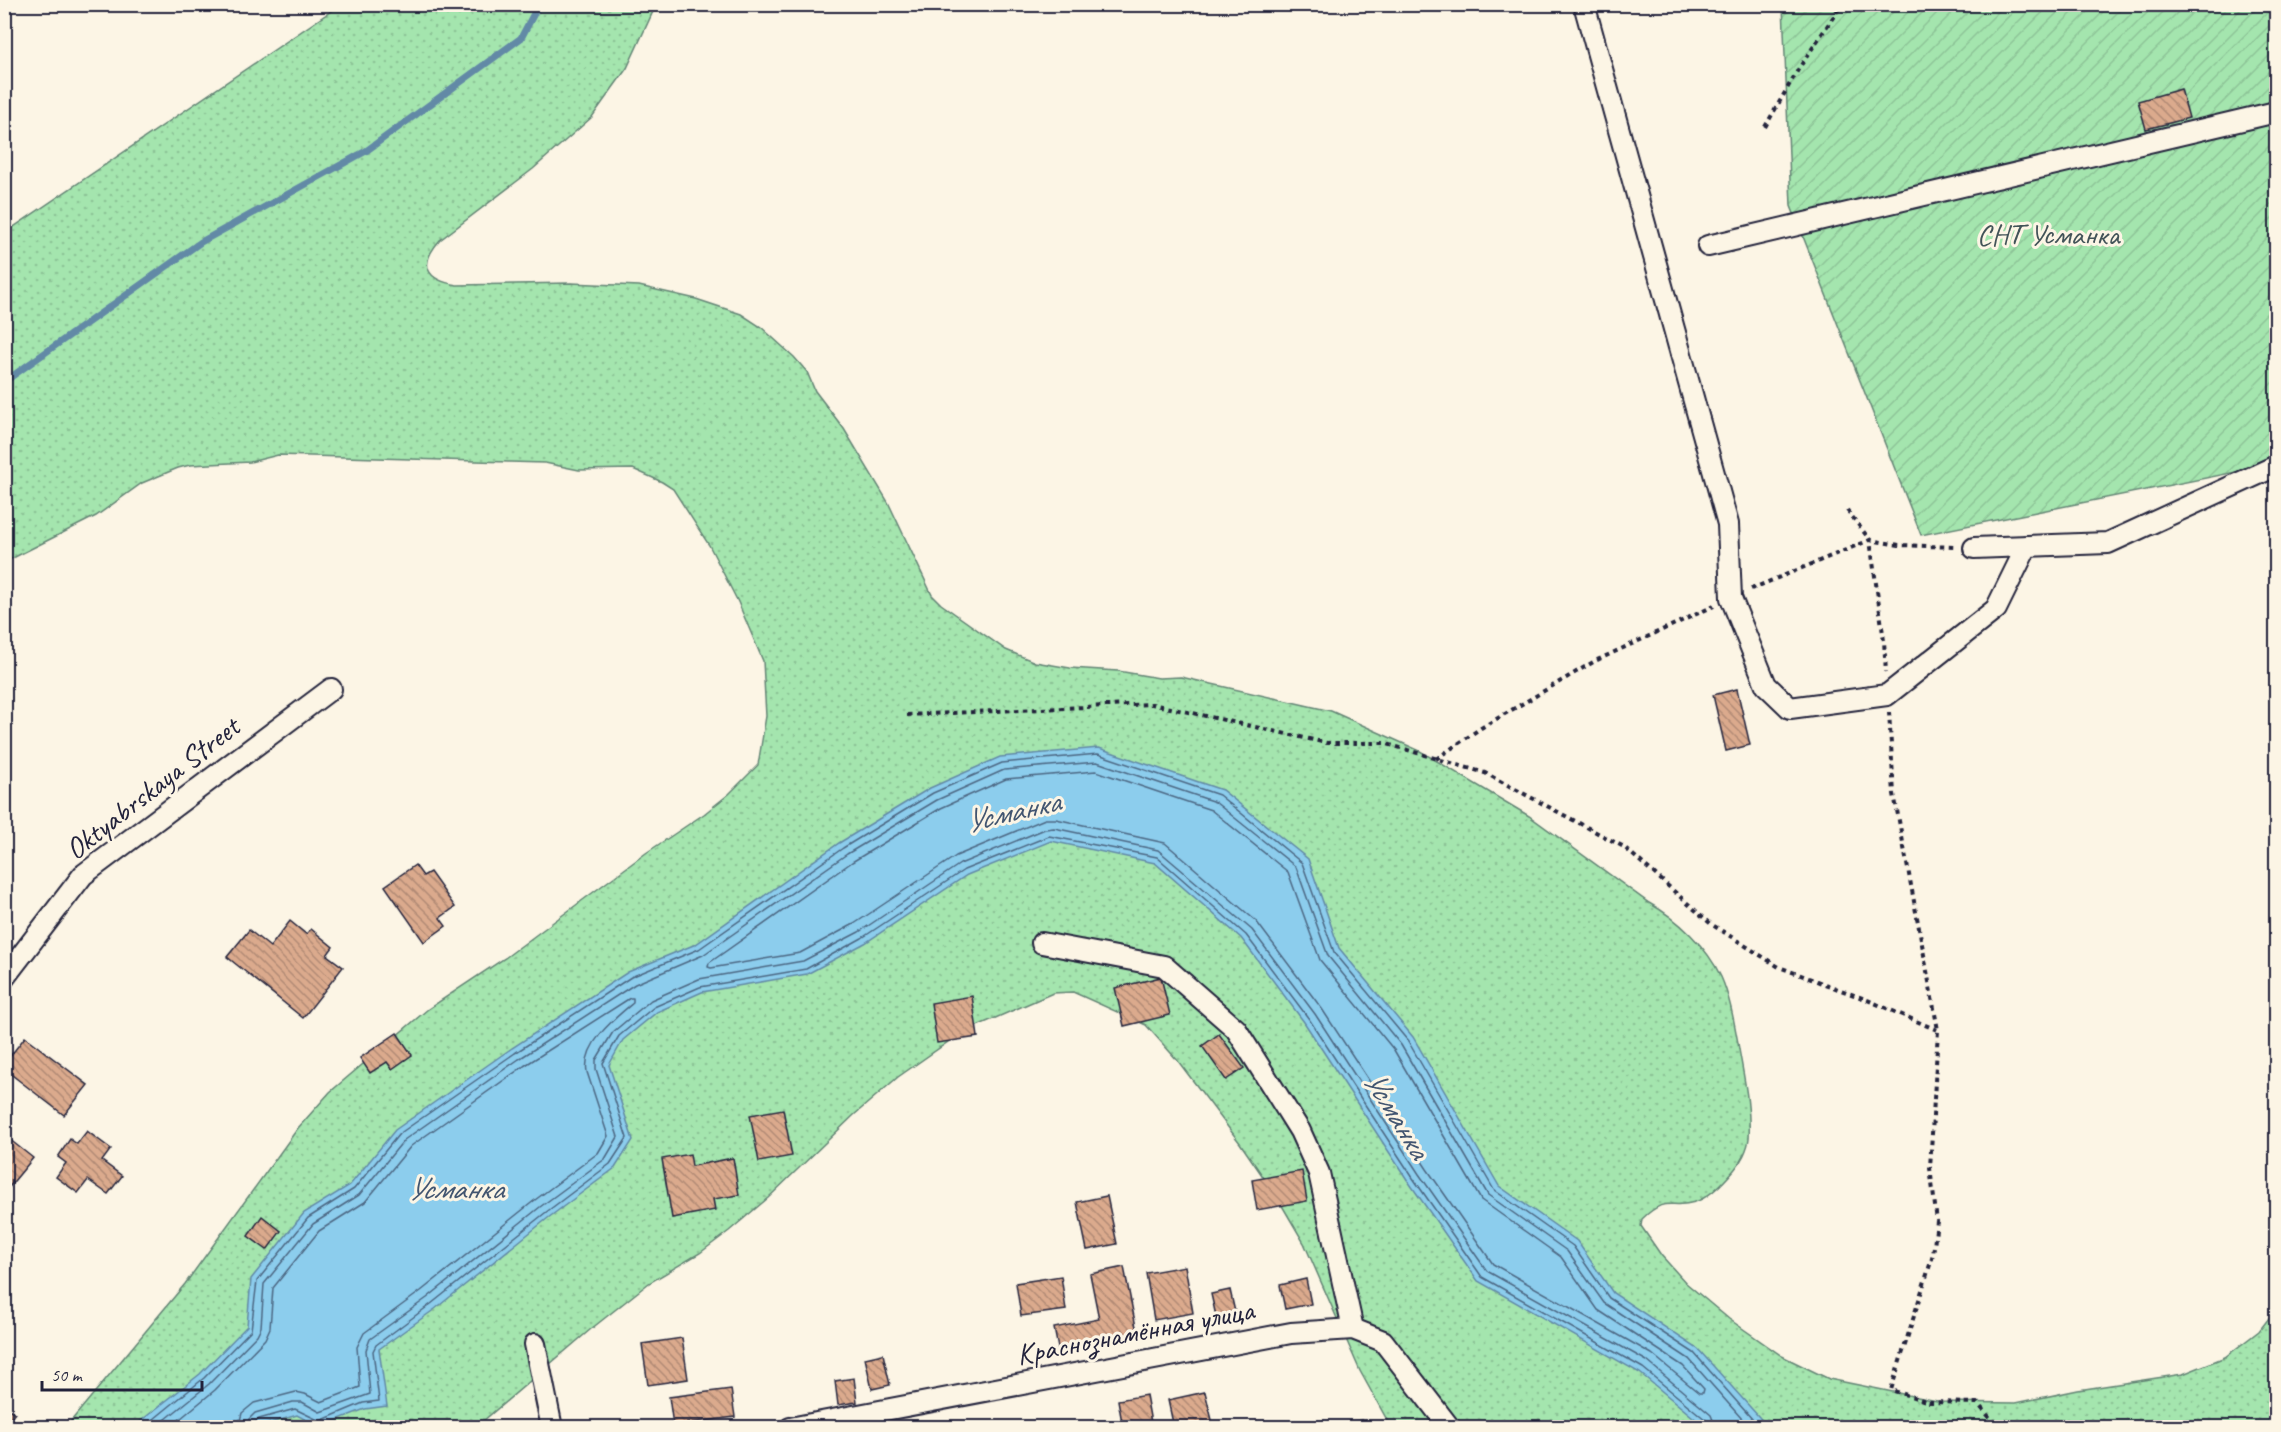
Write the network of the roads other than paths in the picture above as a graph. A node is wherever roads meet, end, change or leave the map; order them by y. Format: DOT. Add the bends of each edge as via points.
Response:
graph roads {
  1 [pos="1584,4"];
  2 [pos="2277,112"];
  3 [pos="1708,246"];
  4 [pos="2277,466"];
  5 [pos="2027,546"];
  6 [pos="1974,548"];
  7 [pos="331,689"];
  8 [pos="1042,943"];
  9 [pos="4,978"];
  10 [pos="1353,1329"];
  11 [pos="535,1344"];
  12 [pos="552,1428"];
  13 [pos="790,1428"];
  14 [pos="1450,1428"];
  1 -- 5 [label="street" via="1728,524 1731,598 1766,685 1790,708 1887,694 1996,609"];
  2 -- 3 [label="street"];
  4 -- 5 [label="street" via="2108,543"];
  5 -- 6 [label="street"];
  7 -- 9 [label="street, Oktyabrskaya Street" via="83,875"];
  8 -- 10 [label="street" via="1164,966 1236,1029 1300,1131 1319,1173"];
  10 -- 13 [label="street, Краснознамённая улица" via="1291,1333"];
  10 -- 14 [label="street, Краснознамённая улица" via="1383,1341"];
  11 -- 12 [label="street"];
}
